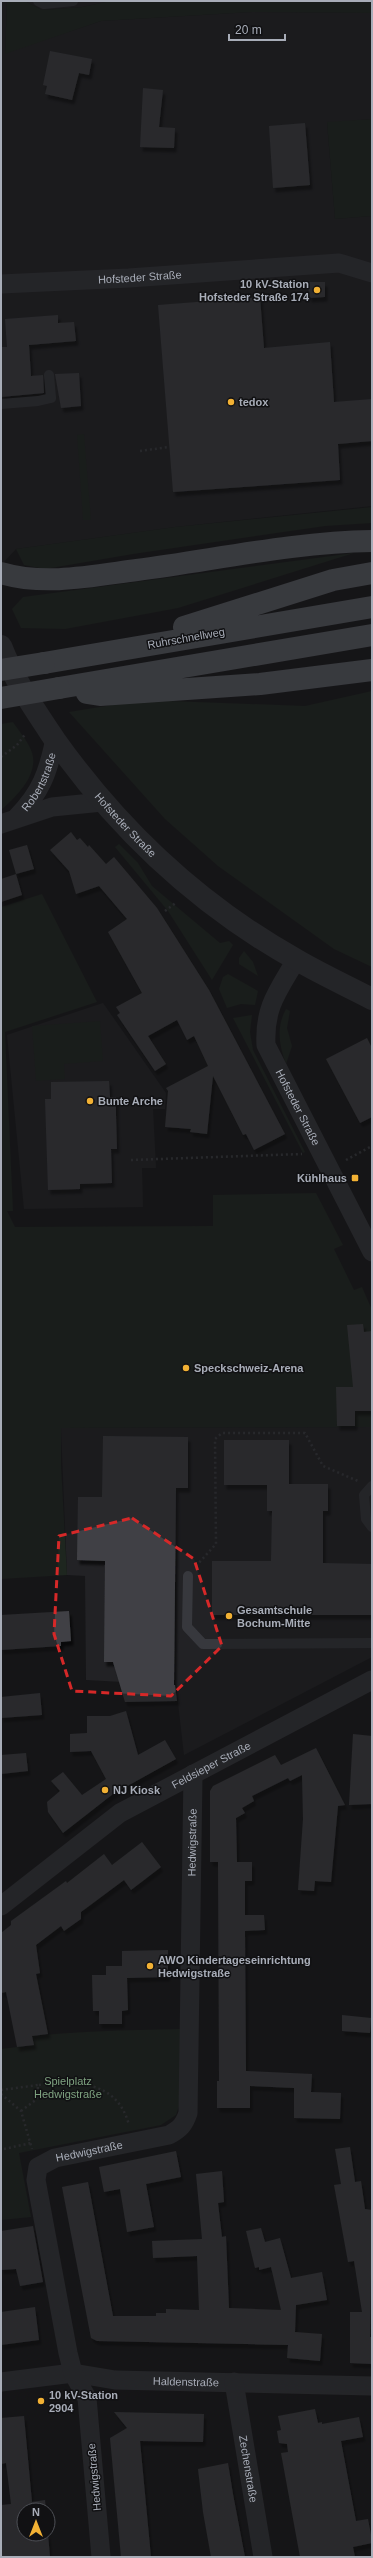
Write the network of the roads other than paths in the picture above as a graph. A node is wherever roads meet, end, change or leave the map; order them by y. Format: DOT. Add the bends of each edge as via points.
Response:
graph roads {
  1 [pos="38,1"];
  2 [pos="72,1"];
  3 [pos="372,273"];
  4 [pos="1,284"];
  5 [pos="49,375"];
  6 [pos="1,404"];
  7 [pos="372,541"];
  8 [pos="1,573"];
  9 [pos="372,573"];
  10 [pos="372,607"];
  11 [pos="372,635"];
  12 [pos="1,646"];
  13 [pos="73,657"];
  14 [pos="1,670"];
  15 [pos="372,670"];
  16 [pos="59,688"];
  17 [pos="1,698"];
  18 [pos="55,739"];
  19 [pos="102,802"];
  20 [pos="8,822"];
  21 [pos="296,960"];
  22 [pos="372,999"];
  23 [pos="370,1243"];
  24 [pos="369,1484"];
  25 [pos="372,1527"];
  26 [pos="188,1576"];
  27 [pos="372,1643"];
  28 [pos="372,1680"];
  29 [pos="193,1774"];
  30 [pos="1,1906"];
  31 [pos="73,2372"];
  32 [pos="1,2382"];
  33 [pos="234,2382"];
  34 [pos="372,2386"];
  35 [pos="101,2557"];
  36 [pos="263,2557"];
  1 -- 2 [label="lane" via="44,4"];
  3 -- 4 [label="street, Hofsteder Straße" via="339,263 142,278"];
  5 -- 6 [label="lane" via="51,398"];
  7 -- 8 [label="highway" via="286,549 79,578 23,580"];
  9 -- 13 [label="highway" via="333,580 159,635"];
  10 -- 13 [label="highway, Ruhrschnellweg"];
  11 -- 16 [label="highway"];
  12 -- 18 [label="street, Hofsteder Straße" via="19,683"];
  13 -- 14 [label="highway, Ruhrschnellweg, bridge"];
  15 -- 16 [label="highway" via="260,684 100,695"];
  16 -- 17 [label="highway, bridge"];
  18 -- 19 [label="street, Hofsteder Straße"];
  18 -- 20 [label="street, Robertstraße" via="39,792"];
  19 -- 20 [label="street, Robertstraße" via="52,807"];
  19 -- 21 [label="street, Hofsteder Straße" via="146,848 193,891"];
  21 -- 22 [label="street, Hofsteder Straße"];
  21 -- 23 [label="street, Hofsteder Straße" via="268,1012 265,1024 266,1045"];
  24 -- 25 [label="lane" via="364,1495 366,1519"];
  26 -- 27 [label="lane" via="187,1627 203,1644"];
  28 -- 29 [label="street, Feldsieper Straße"];
  29 -- 30 [label="street, Feldsieper Straße" via="120,1813"];
  29 -- 31 [label="street, Hedwigstraße" via="188,2113 183,2127 169,2136 55,2158 38,2167 36,2180"];
  31 -- 32 [label="street, Haldenstraße"];
  31 -- 33 [label="street, Haldenstraße" via="115,2380"];
  31 -- 35 [label="street, Hedwigstraße" via="87,2398"];
  33 -- 34 [label="street, Haldenstraße"];
  33 -- 36 [label="street, Zechenstraße"];
}
